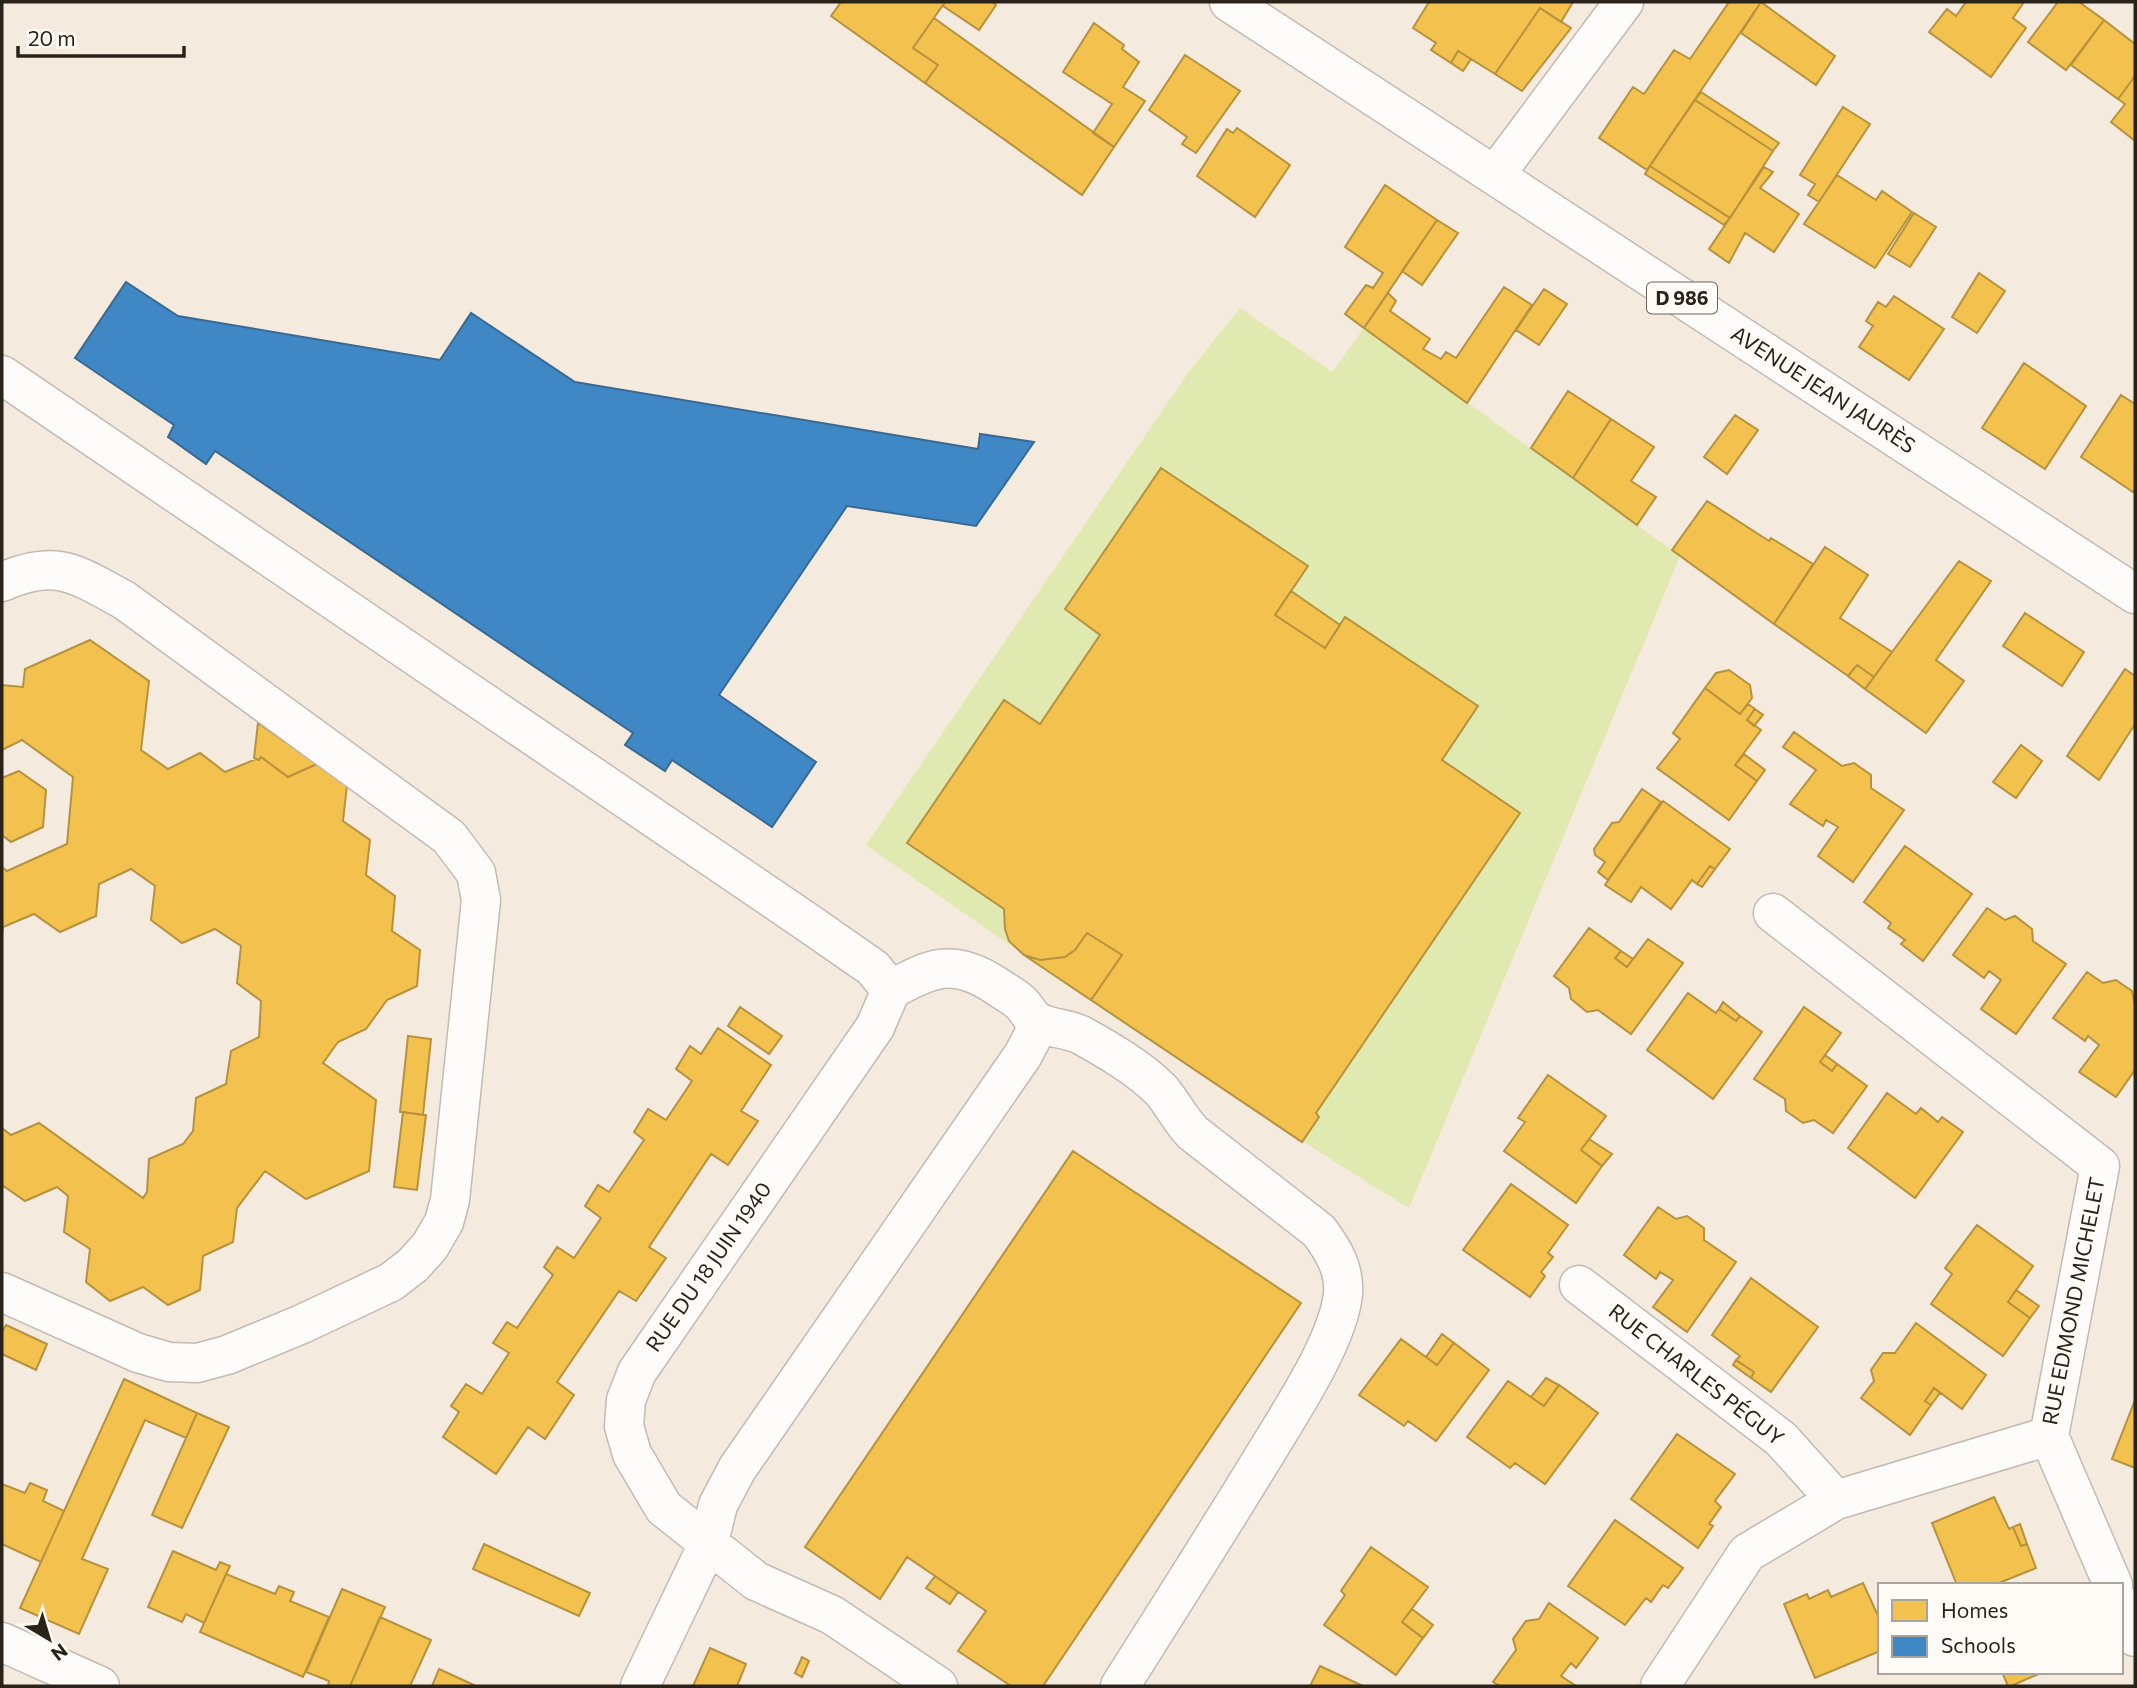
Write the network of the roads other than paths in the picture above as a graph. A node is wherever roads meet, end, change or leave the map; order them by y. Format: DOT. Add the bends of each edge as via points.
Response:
graph roads {
  1 [pos="1229,2"];
  2 [pos="1624,2"];
  3 [pos="1495,176"];
  4 [pos="2,375"];
  5 [pos="2,582"];
  6 [pos="2135,594"];
  7 [pos="1773,913"];
  8 [pos="891,990"];
  9 [pos="1035,1020"];
  10 [pos="1579,1285"];
  11 [pos="2,1292"];
  12 [pos="2049,1436"];
  13 [pos="1836,1500"];
  14 [pos="709,1542"];
  15 [pos="2112,1583"];
  16 [pos="2123,1609"];
  17 [pos="2135,1637"];
  18 [pos="2,1642"];
  19 [pos="100,1686"];
  20 [pos="640,1686"];
  21 [pos="938,1686"];
  22 [pos="1120,1686"];
  23 [pos="1660,1686"];
  1 -- 3 [label="street, AVENUE JEAN JAURÈS / D 986"];
  2 -- 3 [label="street"];
  3 -- 6 [label="street, AVENUE JEAN JAURÈS / D 986"];
  4 -- 8 [label="street" via="804,920 873,968"];
  5 -- 11 [label="street" via="26,571 63,571 124,600 449,837 476,873 481,900 450,1200 444,1222 413,1265 391,1282 302,1324 197,1363 169,1362 138,1353"];
  7 -- 12 [label="street, RUE EDMOND MICHELET" via="2100,1166"];
  8 -- 9 [label="street" via="920,973 959,968 980,975 1021,1003"];
  8 -- 14 [label="street, RUE DU 18 JUIN 1940" via="875,1027 637,1372 626,1400 624,1426 632,1454 651,1489 664,1508"];
  9 -- 14 [label="street" via="1034,1034 1023,1055 737,1469 718,1505"];
  9 -- 22 [label="street" via="1078,1033 1158,1088 1193,1133 1319,1231 1334,1251 1341,1271 1343,1294 1335,1325 1303,1392"];
  10 -- 13 [label="street, RUE CHARLES PÉGUY" via="1780,1439"];
  12 -- 13 [label="street"];
  12 -- 15 [label="street, RUE EDMOND MICHELET"];
  13 -- 23 [label="street" via="1747,1553"];
  14 -- 20 [label="street"];
  14 -- 21 [label="street, RUE DU 18 JUIN 1940" via="756,1581 832,1615"];
  16 -- 17 [label="street"];
  18 -- 19 [label="street"];
}
